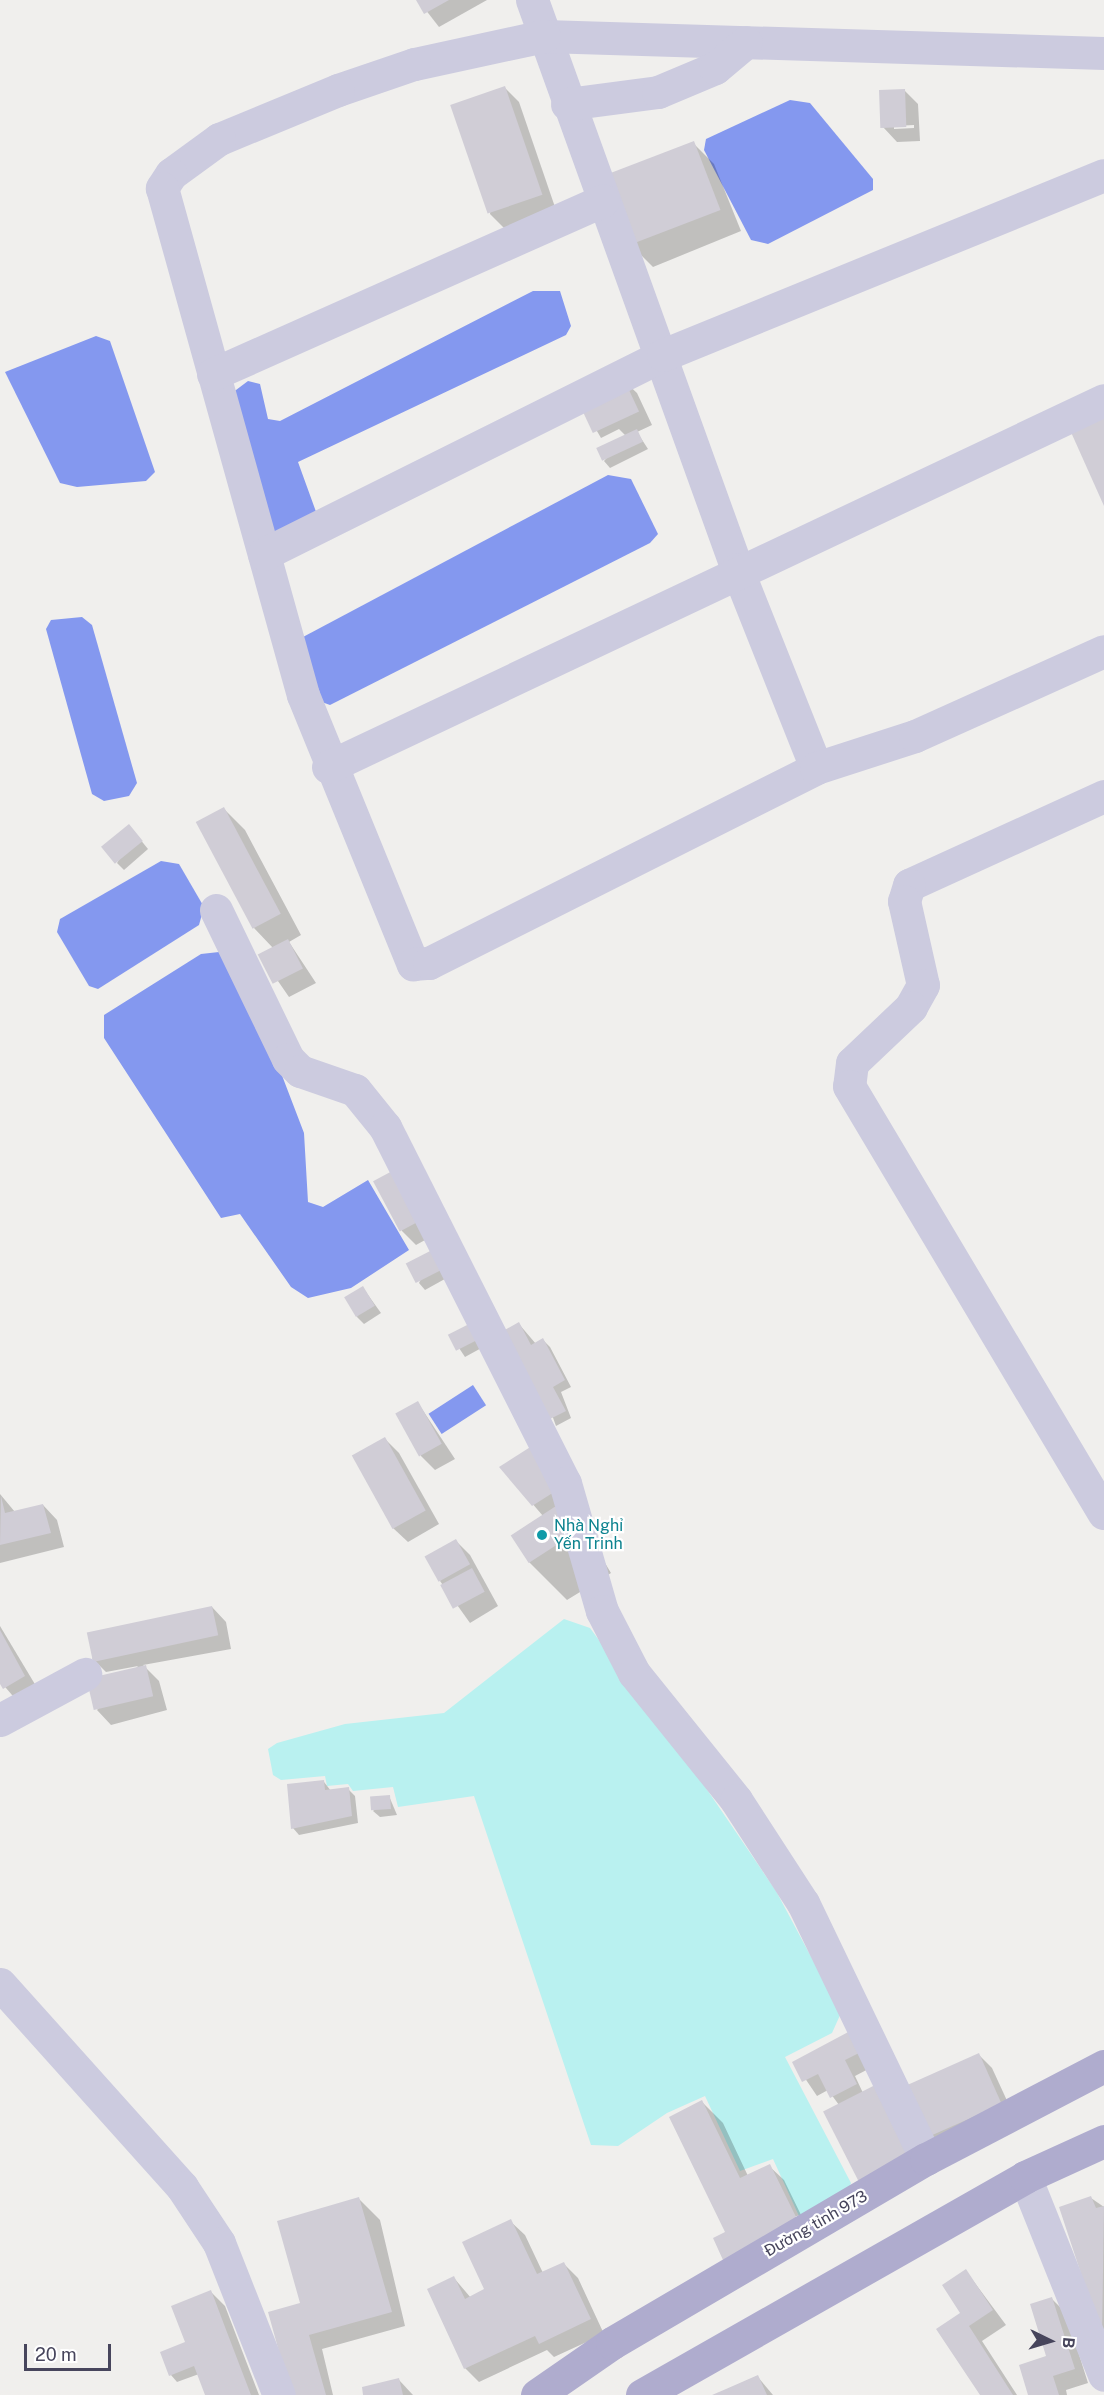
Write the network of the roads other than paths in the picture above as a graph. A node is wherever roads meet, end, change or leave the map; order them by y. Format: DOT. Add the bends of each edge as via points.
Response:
graph roads {
  1 [pos="532,0"];
  2 [pos="544,36"];
  3 [pos="746,42"];
  4 [pos="1104,53"];
  5 [pos="567,104"];
  6 [pos="1104,174"];
  7 [pos="603,200"];
  8 [pos="663,356"];
  9 [pos="213,374"];
  10 [pos="1104,400"];
  11 [pos="264,554"];
  12 [pos="737,569"];
  13 [pos="1104,651"];
  14 [pos="328,767"];
  15 [pos="816,768"];
  16 [pos="1104,796"];
  17 [pos="216,910"];
  18 [pos="1104,1513"];
  19 [pos="85,1674"];
  20 [pos="0,1720"];
  21 [pos="0,1984"];
  22 [pos="1104,2066"];
  23 [pos="1104,2141"];
  24 [pos="926,2159"];
  25 [pos="1024,2177"];
  26 [pos="1104,2375"];
  27 [pos="279,2395"];
  28 [pos="537,2395"];
  29 [pos="642,2395"];
  1 -- 2 [label="street"];
  2 -- 3 [label="street"];
  2 -- 5 [label="street"];
  2 -- 9 [label="street" via="414,64 338,90 219,140 171,174 162,188 162,204"];
  3 -- 4 [label="street"];
  3 -- 5 [label="street" via="715,68 658,92"];
  5 -- 7 [label="street"];
  6 -- 8 [label="street"];
  7 -- 8 [label="street"];
  7 -- 9 [label="street"];
  8 -- 11 [label="street"];
  8 -- 12 [label="street"];
  9 -- 11 [label="street"];
  10 -- 12 [label="street"];
  11 -- 14 [label="street"];
  12 -- 14 [label="street"];
  12 -- 15 [label="street"];
  13 -- 15 [label="street" via="915,736"];
  14 -- 15 [label="street" via="408,962 418,965"];
  16 -- 18 [label="street" via="909,885 904,901 922,985 910,1006 852,1064 849,1086"];
  17 -- 24 [label="street" via="288,1059 300,1071 355,1090 385,1127 565,1483 602,1611 634,1673 736,1800 803,1903"];
  19 -- 20 [label="street"];
  21 -- 27 [label="street" via="182,2187 219,2243"];
  22 -- 24 [label="main road, Đường tỉnh 973"];
  23 -- 25 [label="main road"];
  24 -- 28 [label="main road, Đường tỉnh 973" via="612,2343"];
  25 -- 26 [label="street"];
  25 -- 29 [label="main road"];
}
